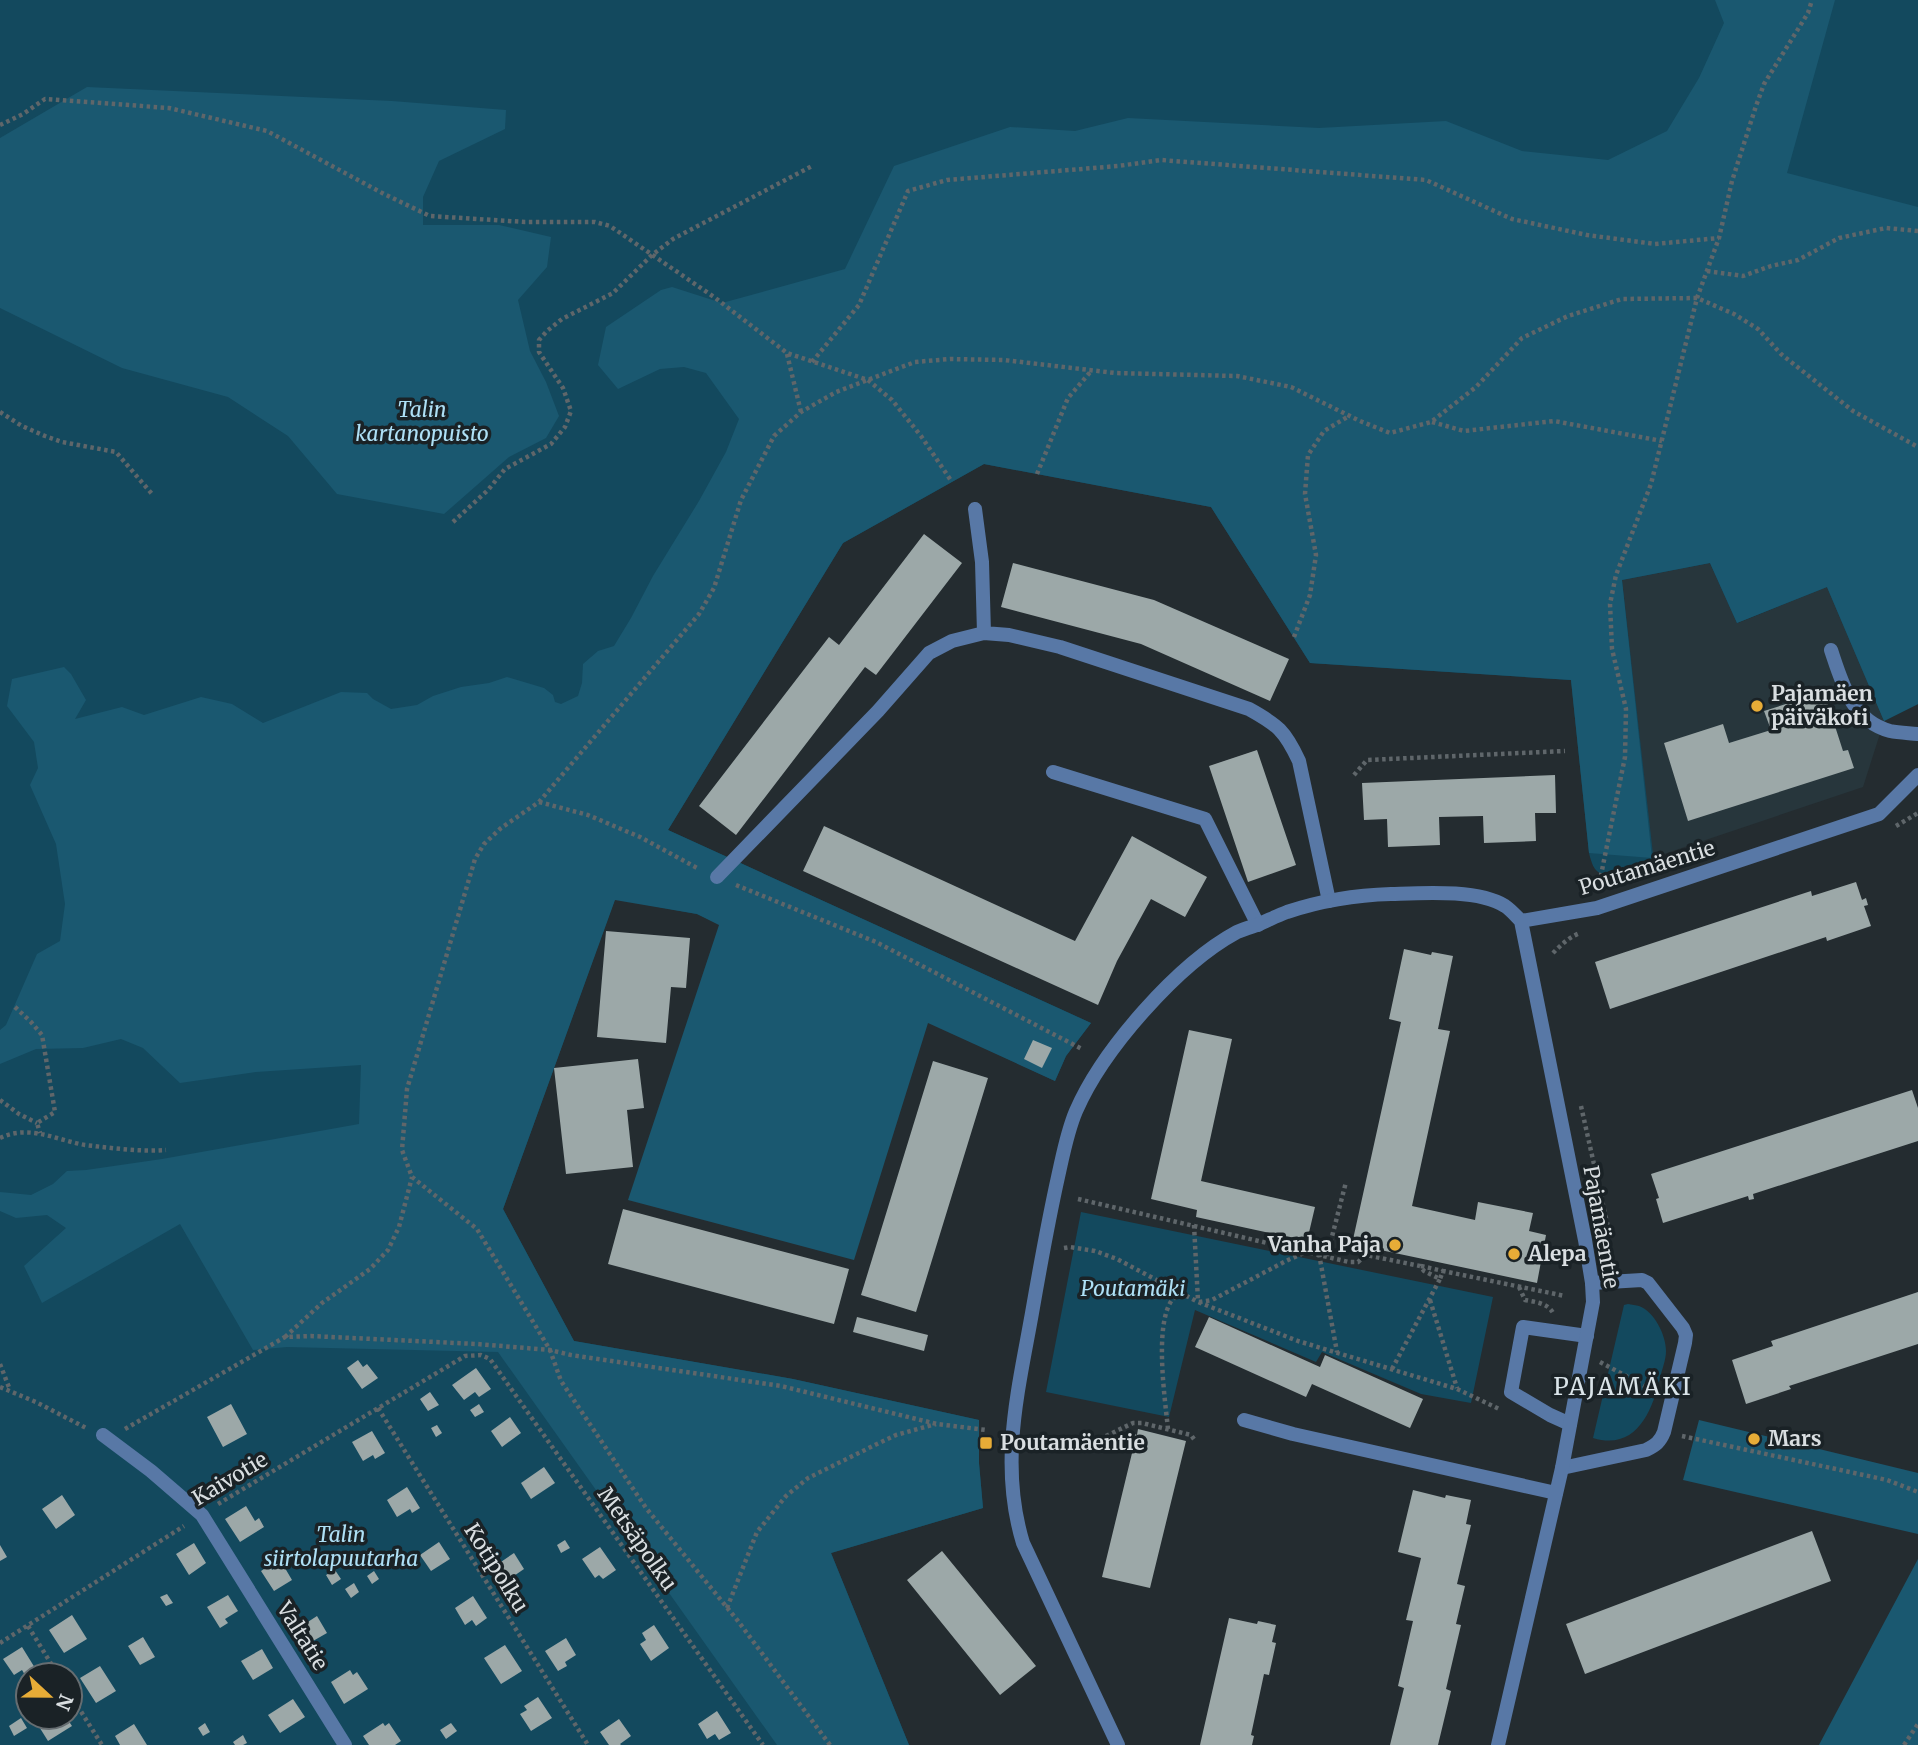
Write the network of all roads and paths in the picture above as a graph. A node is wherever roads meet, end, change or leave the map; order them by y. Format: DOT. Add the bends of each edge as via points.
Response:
graph roads {
  1 [pos="1812,0"];
  2 [pos="0,125"];
  3 [pos="812,166"];
  4 [pos="1918,230"];
  5 [pos="1720,237"];
  6 [pos="652,255"];
  7 [pos="1707,271"];
  8 [pos="1697,298"];
  9 [pos="787,354"];
  10 [pos="812,362"];
  11 [pos="1093,370"];
  12 [pos="868,380"];
  13 [pos="0,412"];
  14 [pos="801,412"];
  15 [pos="1350,416"];
  16 [pos="1431,422"];
  17 [pos="1662,441"];
  18 [pos="1918,447"];
  19 [pos="1037,474"];
  20 [pos="952,482"];
  21 [pos="152,494"];
  22 [pos="975,509"];
  23 [pos="453,522"];
  24 [pos="984,633"];
  25 [pos="1294,637"];
  26 [pos="1831,650"];
  27 [pos="1918,734"];
  28 [pos="1565,751"];
  29 [pos="1054,772"];
  30 [pos="1354,775"];
  31 [pos="1918,775"];
  32 [pos="539,802"];
  33 [pos="717,877"];
  34 [pos="1600,880"];
  35 [pos="1329,901"];
  36 [pos="1521,921"];
  37 [pos="1258,925"];
  38 [pos="15,1007"];
  39 [pos="1082,1049"];
  40 [pos="0,1100"];
  41 [pos="37,1123"];
  42 [pos="40,1133"];
  43 [pos="0,1138"];
  44 [pos="166,1150"];
  45 [pos="412,1177"];
  46 [pos="1346,1182"];
  47 [pos="1077,1199"];
  48 [pos="1194,1226"];
  49 [pos="1066,1249"];
  50 [pos="1308,1251"];
  51 [pos="1319,1254"];
  52 [pos="1327,1256"];
  53 [pos="1420,1266"];
  54 [pos="1443,1271"];
  55 [pos="1440,1279"];
  56 [pos="1592,1283"];
  57 [pos="1181,1293"];
  58 [pos="1565,1296"];
  59 [pos="1429,1299"];
  60 [pos="1198,1302"];
  61 [pos="1587,1336"];
  62 [pos="285,1337"];
  63 [pos="550,1350"];
  64 [pos="1337,1352"];
  65 [pos="1584,1354"];
  66 [pos="481,1355"];
  67 [pos="0,1364"];
  68 [pos="1392,1369"];
  69 [pos="0,1387"];
  70 [pos="1457,1389"];
  71 [pos="10,1391"];
  72 [pos="1671,1401"];
  73 [pos="378,1408"];
  74 [pos="1502,1411"];
  75 [pos="1244,1420"];
  76 [pos="937,1424"];
  77 [pos="1570,1424"];
  78 [pos="1168,1429"];
  79 [pos="986,1430"];
  80 [pos="1664,1432"];
  81 [pos="103,1436"];
  82 [pos="1196,1442"];
  83 [pos="1087,1444"];
  84 [pos="1562,1468"];
  85 [pos="1918,1492"];
  86 [pos="1556,1493"];
  87 [pos="202,1515"];
  88 [pos="727,1608"];
  89 [pos="28,1626"];
  90 [pos="0,1643"];
  91 [pos="49,1661"];
  92 [pos="84,1716"];
  93 [pos="1918,1724"];
  94 [pos="102,1745"];
  95 [pos="345,1745"];
  96 [pos="588,1745"];
  97 [pos="763,1745"];
  98 [pos="830,1745"];
  99 [pos="1118,1745"];
  100 [pos="1498,1745"];
  101 [pos="1904,1745"];
  1 -- 5 [label="path" via="1764,84 1732,181"];
  2 -- 6 [label="path" via="45,99 169,108 267,131 430,216 595,222 610,226"];
  3 -- 6 [label="path" via="673,239"];
  4 -- 7 [label="path" via="1886,228 1839,238 1798,260 1743,276"];
  5 -- 7 [label="path"];
  5 -- 10 [label="path" via="1655,244 1587,235 1512,219 1426,180 1361,174 1161,160 947,180 908,191 859,305"];
  6 -- 9 [label="path"];
  6 -- 23 [label="path" via="613,293 562,319 539,340 539,352 563,388 571,411 565,427 551,444 505,469"];
  7 -- 8 [label="path"];
  8 -- 16 [label="path" via="1622,299 1568,316 1522,338 1476,387"];
  8 -- 17 [label="path"];
  8 -- 18 [label="path" via="1758,329 1781,354 1853,411"];
  9 -- 10 [label="path"];
  9 -- 14 [label="path"];
  10 -- 12 [label="path"];
  11 -- 12 [label="path" via="950,359 915,362"];
  11 -- 15 [label="path" via="1237,376 1291,387"];
  11 -- 19 [label="path" via="1068,398"];
  12 -- 14 [label="path"];
  12 -- 20 [label="path" via="899,409"];
  13 -- 21 [label="path" via="62,442 116,452"];
  14 -- 32 [label="path" via="774,436 741,500 715,588 699,614"];
  15 -- 16 [label="path" via="1390,433"];
  15 -- 25 [label="path" via="1324,431 1308,455 1305,494 1316,555 1310,595"];
  16 -- 17 [label="path" via="1464,431 1554,421"];
  17 -- 34 [label="path" via="1610,604 1612,649 1626,709 1625,757"];
  22 -- 24 [label="street"];
  24 -- 33 [label="street" via="929,653"];
  24 -- 35 [label="street" via="1060,647 1249,709 1274,723 1289,739 1299,761"];
  26 -- 27 [label="street" via="1846,692 1863,716 1890,730"];
  28 -- 30 [label="path" via="1367,760"];
  29 -- 37 [label="street" via="1205,819"];
  31 -- 36 [label="street, Poutamäentie" via="1879,814 1597,908"];
  32 -- 33 [label="path" via="588,815"];
  32 -- 45 [label="path" via="484,844 475,859 407,1089 402,1150"];
  33 -- 39 [label="path" via="876,942"];
  35 -- 36 [label="street" via="1435,892 1494,901"];
  35 -- 37 [label="street"];
  36 -- 56 [label="street, Pajamäentie"];
  37 -- 99 [label="street" via="1223,940 1137,1018 1076,1112 1049,1216 1018,1391 1010,1457 1017,1522"];
  38 -- 41 [label="path" via="42,1035 49,1068 55,1111"];
  40 -- 41 [label="path"];
  41 -- 42 [label="path"];
  42 -- 43 [label="path"];
  42 -- 44 [label="path" via="83,1144"];
  45 -- 62 [label="path" via="388,1250"];
  45 -- 63 [label="path" via="477,1229"];
  46 -- 52 [label="path"];
  47 -- 48 [label="path"];
  48 -- 50 [label="path"];
  48 -- 60 [label="path"];
  49 -- 57 [label="path" via="1095,1251 1117,1259"];
  50 -- 51 [label="path"];
  50 -- 60 [label="path" via="1213,1300"];
  51 -- 52 [label="path"];
  51 -- 64 [label="path"];
  52 -- 53 [label="path" via="1358,1262 1366,1255"];
  53 -- 54 [label="path"];
  53 -- 55 [label="path"];
  54 -- 55 [label="path"];
  54 -- 58 [label="path"];
  55 -- 59 [label="path"];
  56 -- 61 [label="street, Pajamäentie"];
  56 -- 72 [label="street" via="1642,1280 1683,1328 1685,1343"];
  57 -- 60 [label="path"];
  57 -- 78 [label="path" via="1167,1311 1163,1332"];
  59 -- 68 [label="path"];
  59 -- 70 [label="path"];
  60 -- 64 [label="path"];
  61 -- 65 [label="street, Pajamäentie"];
  61 -- 77 [label="street" via="1523,1327 1511,1392"];
  62 -- 63 [label="path"];
  62 -- 81 [label="path" via="120,1432"];
  63 -- 76 [label="path" via="781,1387"];
  63 -- 88 [label="path" via="561,1381 646,1508"];
  64 -- 68 [label="path"];
  65 -- 72 [label="path"];
  65 -- 77 [label="street, Pajamäentie"];
  66 -- 73 [label="path, Kaivotie" via="465,1356"];
  66 -- 97 [label="path, Metsäpolku" via="490,1360"];
  67 -- 71 [label="path"];
  68 -- 70 [label="path"];
  69 -- 71 [label="path"];
  70 -- 74 [label="path"];
  71 -- 81 [label="path"];
  72 -- 80 [label="street"];
  73 -- 87 [label="path, Kaivotie"];
  73 -- 96 [label="path, Kotipolku"];
  75 -- 86 [label="street"];
  76 -- 79 [label="path"];
  76 -- 88 [label="path" via="886,1439 808,1478 786,1496 757,1532"];
  77 -- 84 [label="street, Pajamäentie"];
  78 -- 82 [label="path" via="1191,1435"];
  78 -- 83 [label="path" via="1133,1423"];
  80 -- 84 [label="street" via="1655,1446 1646,1450"];
  80 -- 85 [label="path" via="1887,1480"];
  81 -- 87 [label="street, Valtatie"];
  84 -- 86 [label="street, Pajamäentie"];
  86 -- 100 [label="street, Pajamäentie"];
  87 -- 89 [label="path, Kaivotie"];
  87 -- 95 [label="street, Valtatie"];
  88 -- 98 [label="path"];
  89 -- 90 [label="path, Kaivotie"];
  89 -- 91 [label="path"];
  92 -- 94 [label="path"];
  93 -- 101 [label="path"];
}
